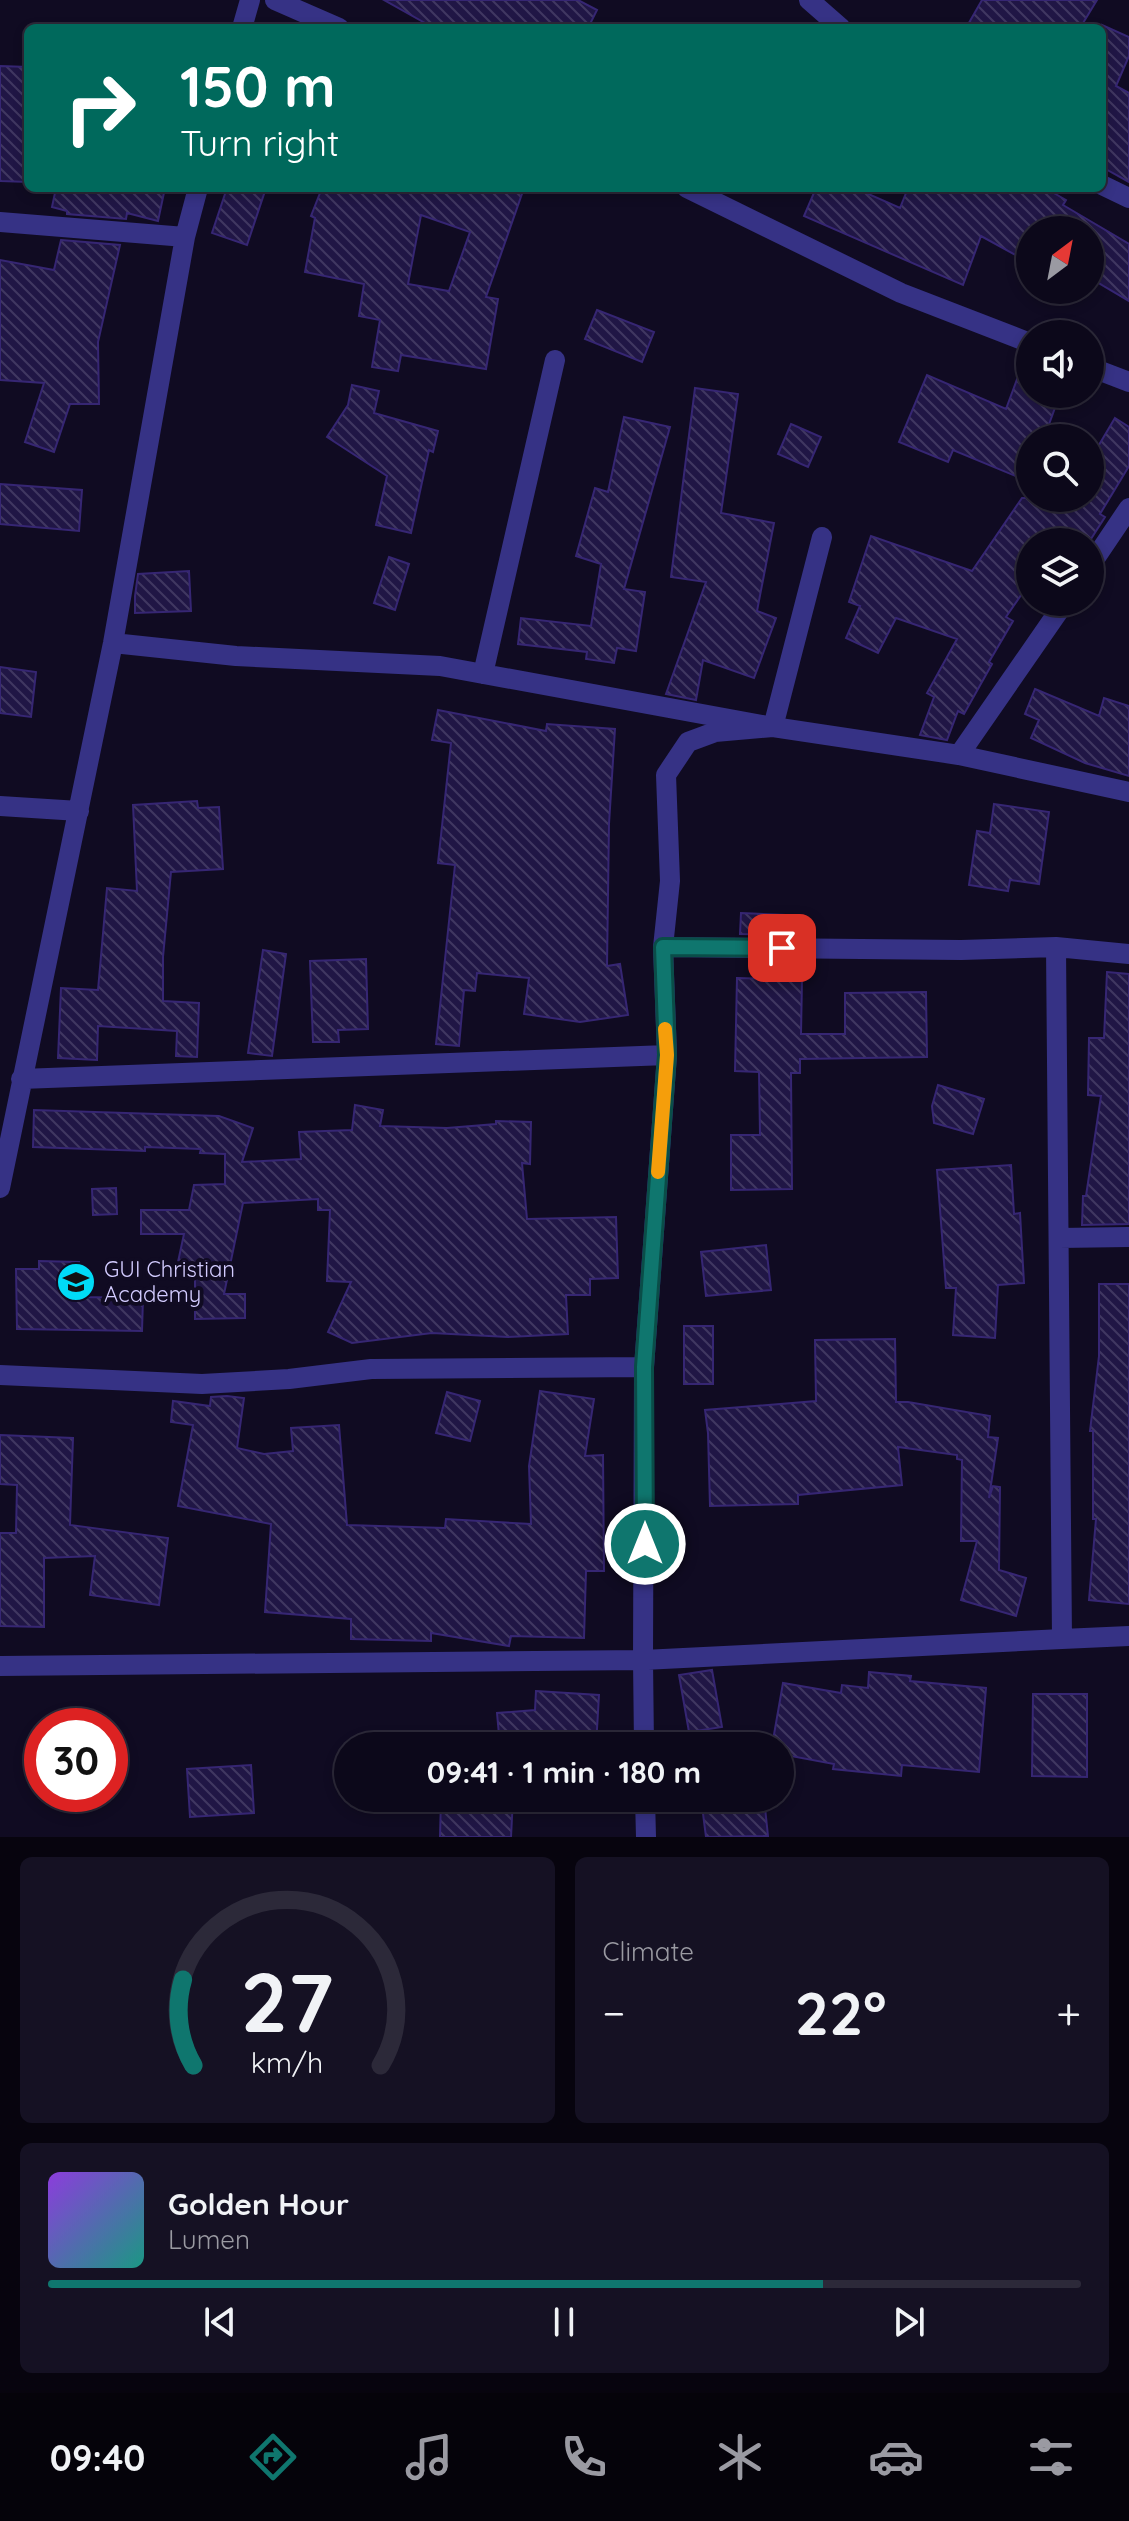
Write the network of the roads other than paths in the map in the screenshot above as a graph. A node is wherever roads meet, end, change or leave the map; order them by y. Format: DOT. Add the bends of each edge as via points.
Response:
graph roads {
  1 [pos="250,0"];
  2 [pos="275,0"];
  3 [pos="809,0"];
  4 [pos="243,24"];
  5 [pos="330,24"];
  6 [pos="836,24"];
  7 [pos="1106,187"];
  8 [pos="197,192"];
  9 [pos="695,192"];
  10 [pos="1129,198"];
  11 [pos="0,222"];
  12 [pos="185,237"];
  13 [pos="1016,338"];
  14 [pos="555,360"];
  15 [pos="1104,372"];
  16 [pos="1129,382"];
  17 [pos="1129,508"];
  18 [pos="822,537"];
  19 [pos="1104,545"];
  20 [pos="1055,616"];
  21 [pos="113,643"];
  22 [pos="483,674"];
  23 [pos="773,727"];
  24 [pos="959,755"];
  25 [pos="1129,792"];
  26 [pos="0,806"];
  27 [pos="79,811"];
  28 [pos="663,947"];
  29 [pos="1056,947"];
  30 [pos="1129,954"];
  31 [pos="667,1055"];
  32 [pos="21,1079"];
  33 [pos="0,1188"];
  34 [pos="1129,1237"];
  35 [pos="1059,1238"];
  36 [pos="644,1367"];
  37 [pos="0,1375"];
  38 [pos="1129,1636"];
  39 [pos="1062,1639"];
  40 [pos="643,1660"];
  41 [pos="0,1666"];
  42 [pos="644,1732"];
  43 [pos="645,1812"];
  44 [pos="646,1837"];
  1 -- 4 [label="street"];
  2 -- 5 [label="street"];
  3 -- 6 [label="street"];
  7 -- 10 [label="street"];
  8 -- 12 [label="street"];
  9 -- 13 [label="street" via="901,293"];
  11 -- 12 [label="street"];
  12 -- 21 [label="street"];
  14 -- 22 [label="street"];
  15 -- 16 [label="street"];
  17 -- 19 [label="street"];
  18 -- 23 [label="street"];
  20 -- 24 [label="street"];
  21 -- 22 [label="street" via="236,656 440,666"];
  21 -- 27 [label="street"];
  22 -- 23 [label="street"];
  23 -- 24 [label="street"];
  23 -- 28 [label="street" via="715,732 688,742 666,775 670,881"];
  24 -- 25 [label="street"];
  26 -- 27 [label="street"];
  27 -- 32 [label="street"];
  28 -- 29 [label="street"];
  28 -- 31 [label="street"];
  29 -- 30 [label="street"];
  29 -- 35 [label="street"];
  31 -- 32 [label="street"];
  31 -- 36 [label="street"];
  32 -- 33 [label="street"];
  34 -- 35 [label="street"];
  35 -- 39 [label="street"];
  36 -- 37 [label="street" via="371,1369 202,1384"];
  36 -- 40 [label="street"];
  38 -- 39 [label="street"];
  39 -- 40 [label="street"];
  40 -- 41 [label="street"];
  40 -- 42 [label="street"];
  43 -- 44 [label="street"];
}
